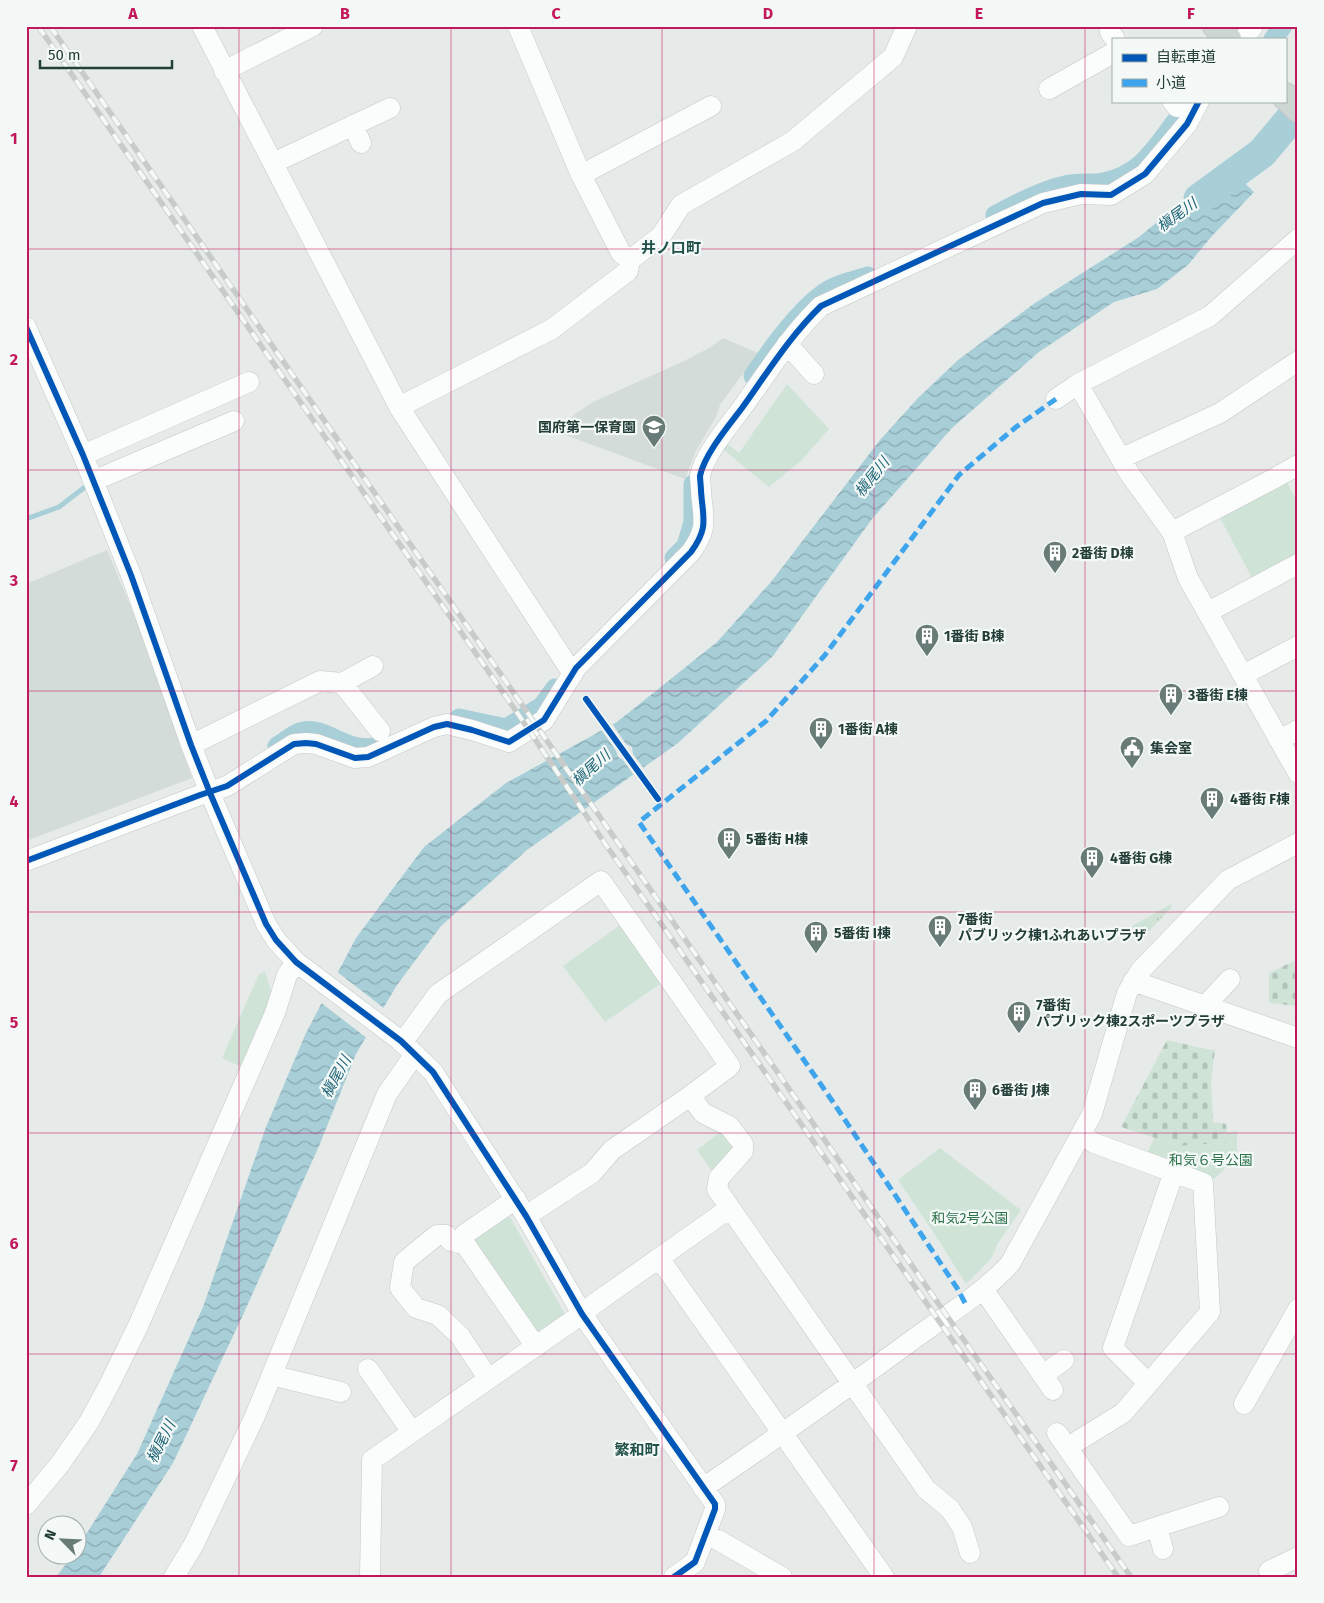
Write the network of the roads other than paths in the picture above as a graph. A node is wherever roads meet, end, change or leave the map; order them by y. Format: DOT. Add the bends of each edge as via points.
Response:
graph roads {
  1 [pos="202,26"];
  2 [pos="313,26"];
  3 [pos="518,26"];
  4 [pos="906,26"];
  5 [pos="1216,26"];
  6 [pos="1253,26"];
  7 [pos="1227,38"];
  8 [pos="1245,38"];
  9 [pos="1112,53"];
  10 [pos="224,71"];
  11 [pos="1049,89"];
  12 [pos="1286,97"];
  13 [pos="1173,102"];
  14 [pos="1182,102"];
  15 [pos="1198,102"];
  16 [pos="390,108"];
  17 [pos="1298,109"];
  18 [pos="705,116"];
  19 [pos="273,163"];
  20 [pos="581,175"];
  21 [pos="1298,239"];
  22 [pos="630,260"];
  23 [pos="26,327"];
  24 [pos="787,344"];
  25 [pos="1295,368"];
  26 [pos="814,374"];
  27 [pos="249,382"];
  28 [pos="1078,384"];
  29 [pos="1056,399"];
  30 [pos="399,407"];
  31 [pos="234,421"];
  32 [pos="83,455"];
  33 [pos="1122,458"];
  34 [pos="1298,464"];
  35 [pos="93,481"];
  36 [pos="1172,532"];
  37 [pos="1298,564"];
  38 [pos="1208,612"];
  39 [pos="1298,646"];
  40 [pos="373,666"];
  41 [pos="570,668"];
  42 [pos="1243,675"];
  43 [pos="342,683"];
  44 [pos="1298,730"];
  45 [pos="380,732"];
  46 [pos="1279,740"];
  47 [pos="191,745"];
  48 [pos="1298,772"];
  49 [pos="207,786"];
  50 [pos="1298,843"];
  51 [pos="26,862"];
  52 [pos="299,965"];
  53 [pos="1230,979"];
  54 [pos="1133,981"];
  55 [pos="1205,1006"];
  56 [pos="1298,1038"];
  57 [pos="406,1046"];
  58 [pos="690,1096"];
  59 [pos="1081,1134"];
  60 [pos="1174,1172"];
  61 [pos="516,1199"];
  62 [pos="730,1208"];
  63 [pos="526,1216"];
  64 [pos="458,1243"];
  65 [pos="659,1258"];
  66 [pos="984,1289"];
  67 [pos="1298,1309"];
  68 [pos="582,1314"];
  69 [pos="536,1347"];
  70 [pos="1064,1360"];
  71 [pos="273,1374"];
  72 [pos="380,1375"];
  73 [pos="488,1378"];
  74 [pos="854,1383"];
  75 [pos="1148,1383"];
  76 [pos="342,1392"];
  77 [pos="1244,1404"];
  78 [pos="412,1432"];
  79 [pos="783,1434"];
  80 [pos="703,1488"];
  81 [pos="26,1505"];
  82 [pos="1219,1507"];
  83 [pos="1157,1527"];
  84 [pos="706,1535"];
  85 [pos="1163,1548"];
  86 [pos="1296,1550"];
  87 [pos="970,1553"];
  88 [pos="1269,1571"];
  89 [pos="174,1577"];
  90 [pos="370,1577"];
  91 [pos="674,1577"];
  92 [pos="782,1577"];
  93 [pos="884,1577"];
  1 -- 10 [label="street"];
  2 -- 10 [label="street"];
  3 -- 20 [label="street"];
  4 -- 22 [label="street" via="893,57 793,141 681,205 661,236"];
  5 -- 7 [label="main road"];
  6 -- 8 [label="street"];
  9 -- 11 [label="street"];
  10 -- 19 [label="street"];
  12 -- 17 [label="main road"];
  13 -- 14 [label="street" via="1177,107"];
  15 -- 24 [label="street" via="1187,124 1145,174 1111,195 1081,194 1043,203 854,289 820,306"];
  16 -- 19 [label="street" via="357,134"];
  18 -- 20 [label="street" via="642,153"];
  19 -- 30 [label="street"];
  20 -- 22 [label="street" via="621,254"];
  21 -- 28 [label="street" via="1210,316"];
  22 -- 30 [label="street" via="628,271 552,329"];
  23 -- 32 [label="street"];
  24 -- 26 [label="street"];
  24 -- 41 [label="street" via="716,443 706,462 700,476 704,523 701,538 576,668"];
  25 -- 33 [label="street" via="1220,413"];
  27 -- 32 [label="street"];
  28 -- 29 [label="street"];
  28 -- 33 [label="street"];
  30 -- 41 [label="street"];
  31 -- 35 [label="street"];
  32 -- 35 [label="street"];
  33 -- 36 [label="street" via="1129,473"];
  34 -- 36 [label="street"];
  35 -- 47 [label="street" via="131,575"];
  36 -- 38 [label="street" via="1188,578"];
  37 -- 38 [label="street"];
  38 -- 42 [label="street"];
  39 -- 42 [label="street"];
  40 -- 43 [label="street"];
  41 -- 49 [label="street" via="544,720 509,742 447,724 368,757 354,758 316,744 294,744 227,786"];
  42 -- 46 [label="street"];
  43 -- 45 [label="street"];
  43 -- 47 [label="street" via="320,681"];
  44 -- 46 [label="street"];
  46 -- 48 [label="street"];
  47 -- 49 [label="street"];
  49 -- 51 [label="street" via="200,795"];
  49 -- 52 [label="street" via="266,924"];
  50 -- 54 [label="street" via="1228,880"];
  52 -- 57 [label="street"];
  52 -- 81 [label="street" via="287,975 272,1022 113,1376 60,1464"];
  53 -- 55 [label="street"];
  54 -- 55 [label="street"];
  54 -- 59 [label="street" via="1094,1109"];
  55 -- 56 [label="street"];
  57 -- 58 [label="street" via="438,994 600,881 730,1066"];
  57 -- 61 [label="street" via="433,1072"];
  57 -- 71 [label="street"];
  58 -- 62 [label="street" via="703,1114 729,1126 743,1144 743,1151 719,1178 717,1189"];
  58 -- 63 [label="street" via="612,1150 592,1173"];
  59 -- 60 [label="street" via="1094,1143"];
  59 -- 66 [label="street" via="1010,1264"];
  60 -- 75 [label="street" via="1113,1348"];
  60 -- 75 [label="street" via="1203,1183 1210,1312"];
  61 -- 63 [label="street"];
  61 -- 64 [label="street" via="465,1234"];
  62 -- 65 [label="street"];
  62 -- 74 [label="street"];
  63 -- 68 [label="street"];
  64 -- 69 [label="street" via="465,1244"];
  64 -- 73 [label="street" via="446,1235 437,1235 404,1262 400,1288 416,1308 438,1315 460,1336"];
  65 -- 68 [label="street"];
  65 -- 79 [label="street"];
  66 -- 70 [label="street" via="1048,1383"];
  66 -- 74 [label="street"];
  67 -- 77 [label="street"];
  68 -- 69 [label="street"];
  68 -- 80 [label="street"];
  69 -- 73 [label="street"];
  71 -- 76 [label="street"];
  71 -- 89 [label="street" via="198,1536"];
  72 -- 78 [label="street"];
  73 -- 78 [label="street"];
  74 -- 79 [label="street"];
  74 -- 87 [label="street" via="926,1489 950,1509 962,1527"];
  75 -- 83 [label="street" via="1123,1413 1063,1440 1129,1536"];
  78 -- 90 [label="street" via="372,1460"];
  79 -- 80 [label="street"];
  79 -- 93 [label="street"];
  80 -- 84 [label="street" via="715,1509"];
  82 -- 83 [label="street"];
  83 -- 85 [label="street"];
  84 -- 91 [label="street" via="695,1562"];
  84 -- 92 [label="street"];
  86 -- 88 [label="street"];
}
